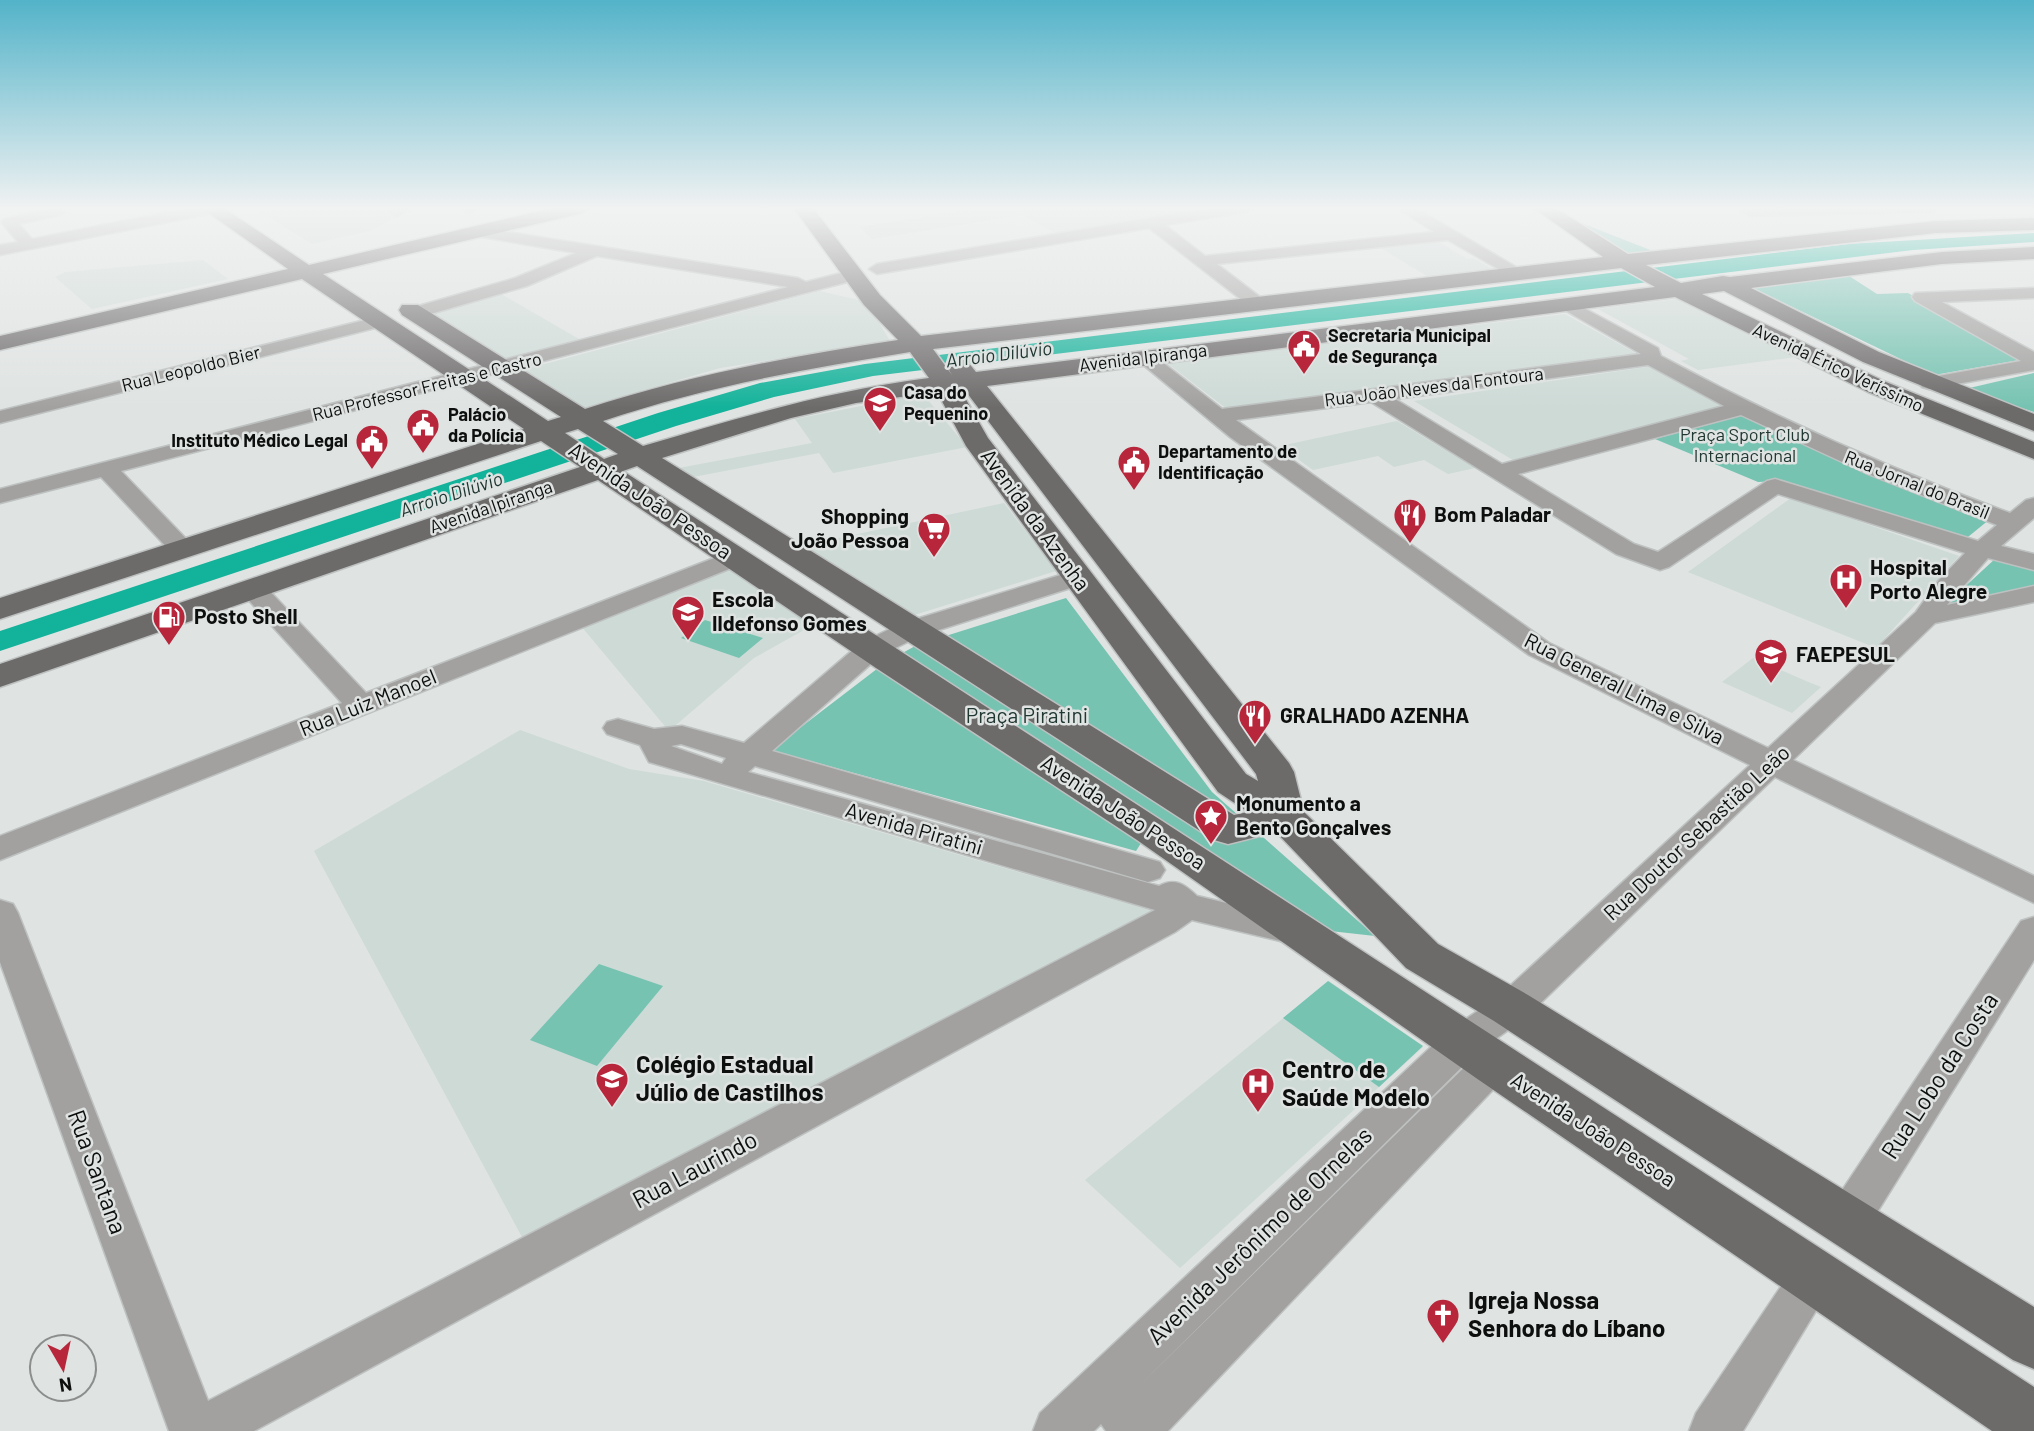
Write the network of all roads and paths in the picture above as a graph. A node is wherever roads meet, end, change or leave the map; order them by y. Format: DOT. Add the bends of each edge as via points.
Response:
graph roads {
  1 [pos="282,274"];
  2 [pos="284,274"];
  3 [pos="311,274"];
  4 [pos="351,274"];
  5 [pos="540,274"];
  6 [pos="737,274"];
  7 [pos="881,274"];
  8 [pos="1218,274"];
  9 [pos="1520,274"];
  10 [pos="1643,274"];
  11 [pos="1705,274"];
  12 [pos="1798,274"];
  13 [pos="853,275"];
  14 [pos="359,279"];
  15 [pos="1723,282"];
  16 [pos="811,285"];
  17 [pos="893,288"];
  18 [pos="1675,292"];
  19 [pos="2034,293"];
  20 [pos="867,294"];
  21 [pos="392,299"];
  22 [pos="1258,304"];
  23 [pos="1567,304"];
  24 [pos="414,313"];
  25 [pos="917,316"];
  26 [pos="381,321"];
  27 [pos="0,335"];
  28 [pos="0,343"];
  29 [pos="930,346"];
  30 [pos="1145,358"];
  31 [pos="1651,359"];
  32 [pos="2034,362"];
  33 [pos="501,368"];
  34 [pos="466,377"];
  35 [pos="954,378"];
  36 [pos="1929,383"];
  37 [pos="1374,395"];
  38 [pos="1739,409"];
  39 [pos="1218,416"];
  40 [pos="0,417"];
  41 [pos="587,423"];
  42 [pos="2034,423"];
  43 [pos="551,435"];
  44 [pos="2034,451"];
  45 [pos="615,458"];
  46 [pos="106,468"];
  47 [pos="1498,472"];
  48 [pos="0,496"];
  49 [pos="2034,505"];
  50 [pos="2014,523"];
  51 [pos="183,550"];
  52 [pos="1983,550"];
  53 [pos="735,558"];
  54 [pos="2034,562"];
  55 [pos="1077,578"];
  56 [pos="253,589"];
  57 [pos="2034,594"];
  58 [pos="0,609"];
  59 [pos="1926,617"];
  60 [pos="910,630"];
  61 [pos="871,649"];
  62 [pos="0,676"];
  63 [pos="361,706"];
  64 [pos="618,728"];
  65 [pos="1771,763"];
  66 [pos="736,765"];
  67 [pos="1284,817"];
  68 [pos="0,849"];
  69 [pos="1149,850"];
  70 [pos="2034,891"];
  71 [pos="1186,906"];
  72 [pos="0,913"];
  73 [pos="2034,930"];
  74 [pos="1299,932"];
  75 [pos="1511,1008"];
  76 [pos="1478,1053"];
  77 [pos="1325,1203"];
  78 [pos="1847,1221"];
  79 [pos="1815,1276"];
  80 [pos="2034,1340"];
  81 [pos="1101,1389"];
  82 [pos="2034,1423"];
  83 [pos="1137,1429"];
  84 [pos="194,1431"];
  85 [pos="203,1431"];
  86 [pos="1058,1431"];
  87 [pos="1714,1431"];
  1 -- 27 [label="main road"];
  2 -- 28 [label="main road"];
  3 -- 26 [label="main road, Avenida João Pessoa"];
  4 -- 14 [label="main road"];
  5 -- 24 [label="street"];
  6 -- 16 [label="street"];
  7 -- 17 [label="main road"];
  8 -- 22 [label="street"];
  9 -- 22 [label="main road, Avenida Ipiranga"];
  10 -- 18 [label="main road, Avenida Érico Veríssimo"];
  11 -- 15 [label="main road, Avenida Érico Veríssimo"];
  12 -- 15 [label="main road, Avenida Ipiranga"];
  13 -- 16 [label="street, Rua Professor Freitas e Castro"];
  13 -- 20 [label="main road, Avenida da Azenha"];
  15 -- 18 [label="main road, Avenida Ipiranga"];
  15 -- 36 [label="main road, Avenida Érico Veríssimo"];
  16 -- 20 [label="street"];
  16 -- 33 [label="street, Rua Professor Freitas e Castro"];
  18 -- 23 [label="main road, Avenida Ipiranga"];
  18 -- 44 [label="main road, Avenida Érico Veríssimo" via="1950,420"];
  19 -- 32 [label="street" via="1920,297"];
  20 -- 29 [label="main road, Avenida da Azenha"];
  21 -- 24 [label="main road, Avenida João Pessoa"];
  22 -- 29 [label="main road, Avenida Ipiranga"];
  23 -- 30 [label="main road, Avenida Ipiranga"];
  23 -- 31 [label="street, Rua Jornal do Brasil" via="1651,352"];
  24 -- 33 [label="main road, Avenida João Pessoa"];
  25 -- 29 [label="main road, Avenida da Azenha"];
  26 -- 34 [label="main road, Avenida João Pessoa"];
  26 -- 40 [label="street, Rua Leopoldo Bier"];
  29 -- 35 [label="main road, Avenida da Azenha"];
  29 -- 41 [label="main road, Avenida Ipiranga" via="757,370 689,386"];
  30 -- 35 [label="main road, Avenida Ipiranga"];
  30 -- 39 [label="street, Rua General Lima e Silva"];
  31 -- 37 [label="street, Rua João Neves da Fontoura"];
  31 -- 38 [label="street, Rua Jornal do Brasil"];
  32 -- 36 [label="street"];
  33 -- 34 [label="street, Rua Professor Freitas e Castro"];
  33 -- 41 [label="main road, Avenida João Pessoa"];
  34 -- 43 [label="main road, Avenida João Pessoa"];
  34 -- 46 [label="street, Rua Professor Freitas e Castro"];
  35 -- 45 [label="main road, Avenida Ipiranga" via="783,412"];
  35 -- 55 [label="main road, Avenida da Azenha" via="976,440"];
  35 -- 67 [label="main road, Avenida da Azenha" via="1275,772"];
  36 -- 42 [label="main road, Avenida Érico Veríssimo"];
  37 -- 39 [label="street, Rua João Neves da Fontoura"];
  37 -- 47 [label="street"];
  38 -- 47 [label="street"];
  38 -- 50 [label="street, Rua Jornal do Brasil" via="1880,472"];
  39 -- 65 [label="street, Rua General Lima e Silva" via="1539,649"];
  41 -- 43 [label="main road, Avenida Ipiranga"];
  41 -- 45 [label="main road, Avenida João Pessoa"];
  43 -- 45 [label="main road, Avenida João Pessoa"];
  43 -- 51 [label="main road, Avenida Ipiranga"];
  45 -- 53 [label="main road, Avenida João Pessoa"];
  45 -- 56 [label="main road, Avenida Ipiranga"];
  45 -- 60 [label="main road, Avenida João Pessoa"];
  46 -- 48 [label="street, Rua Professor Freitas e Castro"];
  46 -- 51 [label="street"];
  47 -- 52 [label="street" via="1625,549 1660,562 1775,486"];
  49 -- 50 [label="street, Rua Doutor Sebastião Leão"];
  50 -- 52 [label="street, Rua Doutor Sebastião Leão"];
  51 -- 58 [label="main road, Avenida Ipiranga"];
  52 -- 54 [label="street"];
  52 -- 59 [label="street, Rua Doutor Sebastião Leão" via="1935,601"];
  53 -- 61 [label="main road, Avenida João Pessoa"];
  53 -- 63 [label="street, Rua Luiz Manoel"];
  55 -- 60 [label="street"];
  55 -- 67 [label="main road, Avenida da Azenha" via="1232,783"];
  56 -- 62 [label="main road, Avenida Ipiranga"];
  56 -- 63 [label="street"];
  57 -- 59 [label="street"];
  59 -- 65 [label="street, Rua Doutor Sebastião Leão"];
  60 -- 61 [label="street"];
  60 -- 67 [label="main road, Avenida João Pessoa" via="1228,830"];
  61 -- 66 [label="street"];
  61 -- 69 [label="main road, Avenida João Pessoa"];
  63 -- 68 [label="street, Rua Luiz Manoel"];
  64 -- 66 [label="street, Avenida Piratini" via="653,739 660,755"];
  65 -- 70 [label="street, Rua General Lima e Silva"];
  65 -- 75 [label="street, Rua Doutor Sebastião Leão"];
  66 -- 69 [label="street, Avenida Piratini"];
  66 -- 71 [label="street, Avenida Piratini"];
  67 -- 75 [label="main road, Avenida da Azenha" via="1422,956"];
  69 -- 71 [label="street, Avenida Piratini"];
  69 -- 74 [label="main road, Avenida João Pessoa"];
  71 -- 74 [label="street, Avenida Piratini"];
  71 -- 85 [label="street, Rua Laurindo" via="1162,923"];
  72 -- 84 [label="street, Rua Santana"];
  73 -- 78 [label="street, Rua Lobo da Costa"];
  74 -- 76 [label="main road, Avenida João Pessoa"];
  75 -- 76 [label="street, Rua Doutor Sebastião Leão"];
  75 -- 78 [label="main road"];
  76 -- 77 [label="street, Avenida Jerônimo de Ornelas"];
  76 -- 79 [label="main road, Avenida João Pessoa"];
  77 -- 81 [label="street, Avenida Jerônimo de Ornelas"];
  77 -- 83 [label="street, Avenida Jerônimo de Ornelas"];
  78 -- 80 [label="main road"];
  79 -- 82 [label="main road, Avenida João Pessoa"];
  79 -- 87 [label="street"];
  81 -- 83 [label="street"];
  81 -- 86 [label="street, Avenida Jerônimo de Ornelas"];
}
